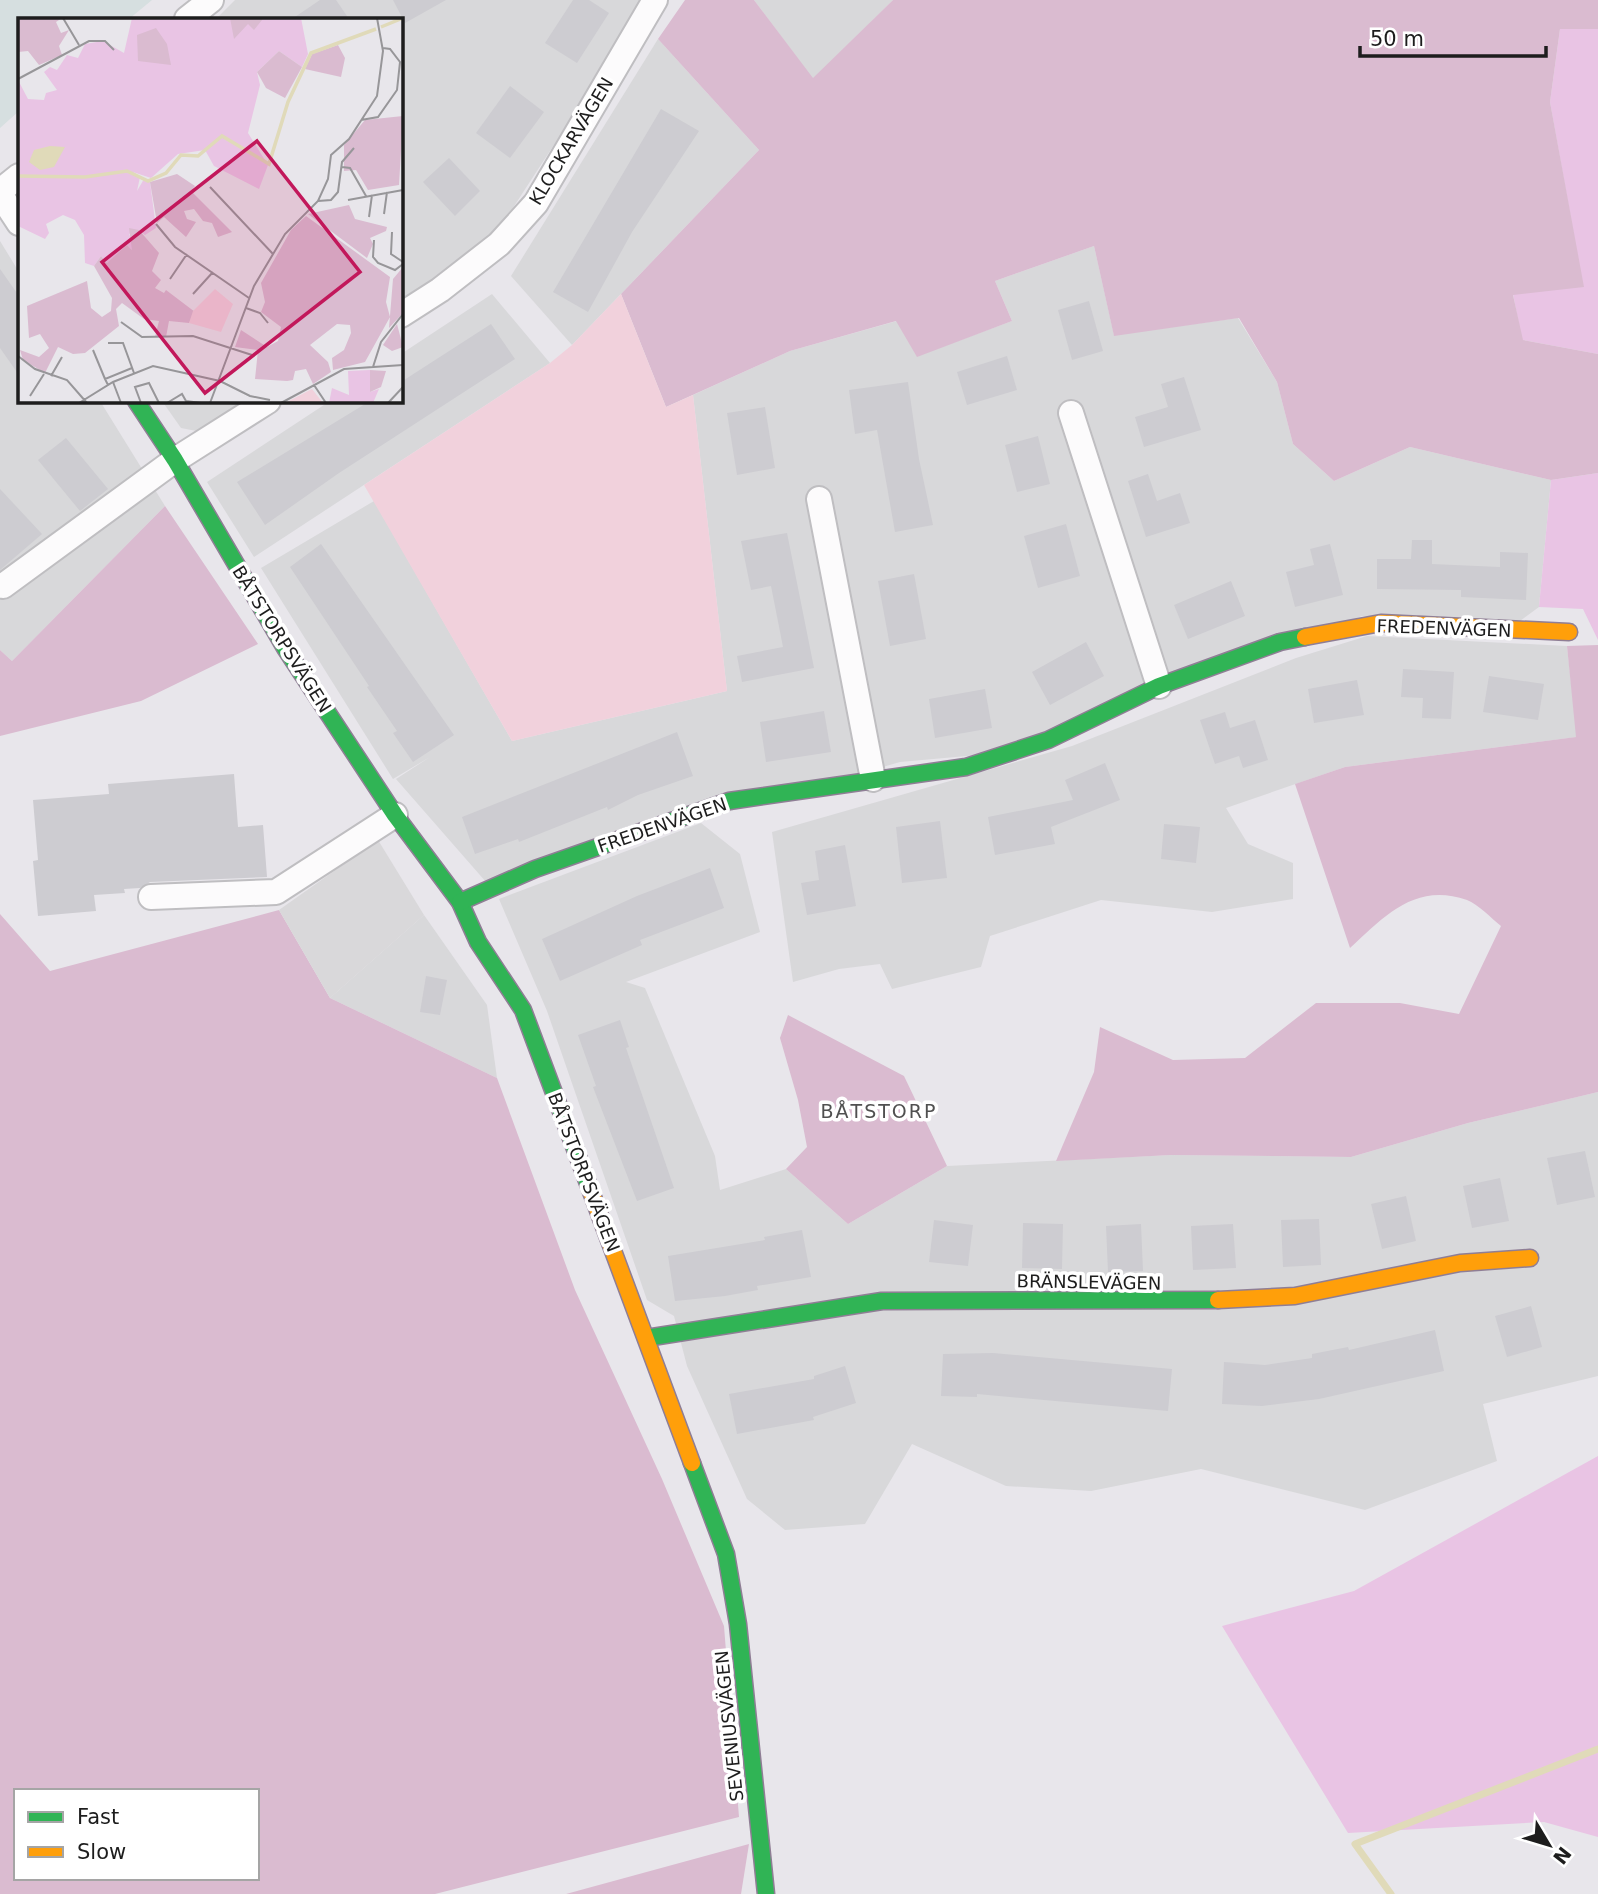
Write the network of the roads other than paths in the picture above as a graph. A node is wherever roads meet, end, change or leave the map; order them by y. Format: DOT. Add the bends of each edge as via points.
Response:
graph roads {
  1 [pos="211,0"];
  2 [pos="655,0"];
  3 [pos="188,18"];
  4 [pos="18,177"];
  5 [pos="0,192"];
  6 [pos="18,221"];
  7 [pos="402,314"];
  8 [pos="137,402"];
  9 [pos="266,402"];
  10 [pos="1071,413"];
  11 [pos="176,460"];
  12 [pos="818,499"];
  13 [pos="3,586"];
  14 [pos="1569,632"];
  15 [pos="1159,686"];
  16 [pos="873,779"];
  17 [pos="395,815"];
  18 [pos="151,897"];
  19 [pos="460,902"];
  20 [pos="1530,1258"];
  21 [pos="646,1338"];
  22 [pos="726,1554"];
  23 [pos="766,1894"];
  1 -- 3 [label="street"];
  2 -- 7 [label="street, KLOCKARVÄGEN" via="536,203 499,244"];
  4 -- 5 [label="street"];
  5 -- 6 [label="street"];
  8 -- 11 [label="street, BÅTSTORPSVÄGEN"];
  9 -- 11 [label="street"];
  10 -- 15 [label="street"];
  11 -- 13 [label="street"];
  11 -- 17 [label="street, BÅTSTORPSVÄGEN" via="285,648"];
  12 -- 16 [label="street"];
  14 -- 15 [label="street, FREDENVÄGEN" via="1381,623 1280,642"];
  15 -- 16 [label="street, FREDENVÄGEN" via="1013,752 966,767"];
  16 -- 19 [label="street, FREDENVÄGEN" via="729,801 535,869"];
  17 -- 18 [label="street" via="276,892"];
  17 -- 19 [label="street, BÅTSTORPSVÄGEN"];
  19 -- 21 [label="street, BÅTSTORPSVÄGEN" via="478,942 523,1010"];
  20 -- 21 [label="street, BRÄNSLEVÄGEN" via="1460,1263 1295,1296 1179,1302 882,1301"];
  21 -- 22 [label="street, BÅTSTORPSVÄGEN"];
  22 -- 23 [label="street, SEVENIUSVÄGEN" via="738,1624"];
}
